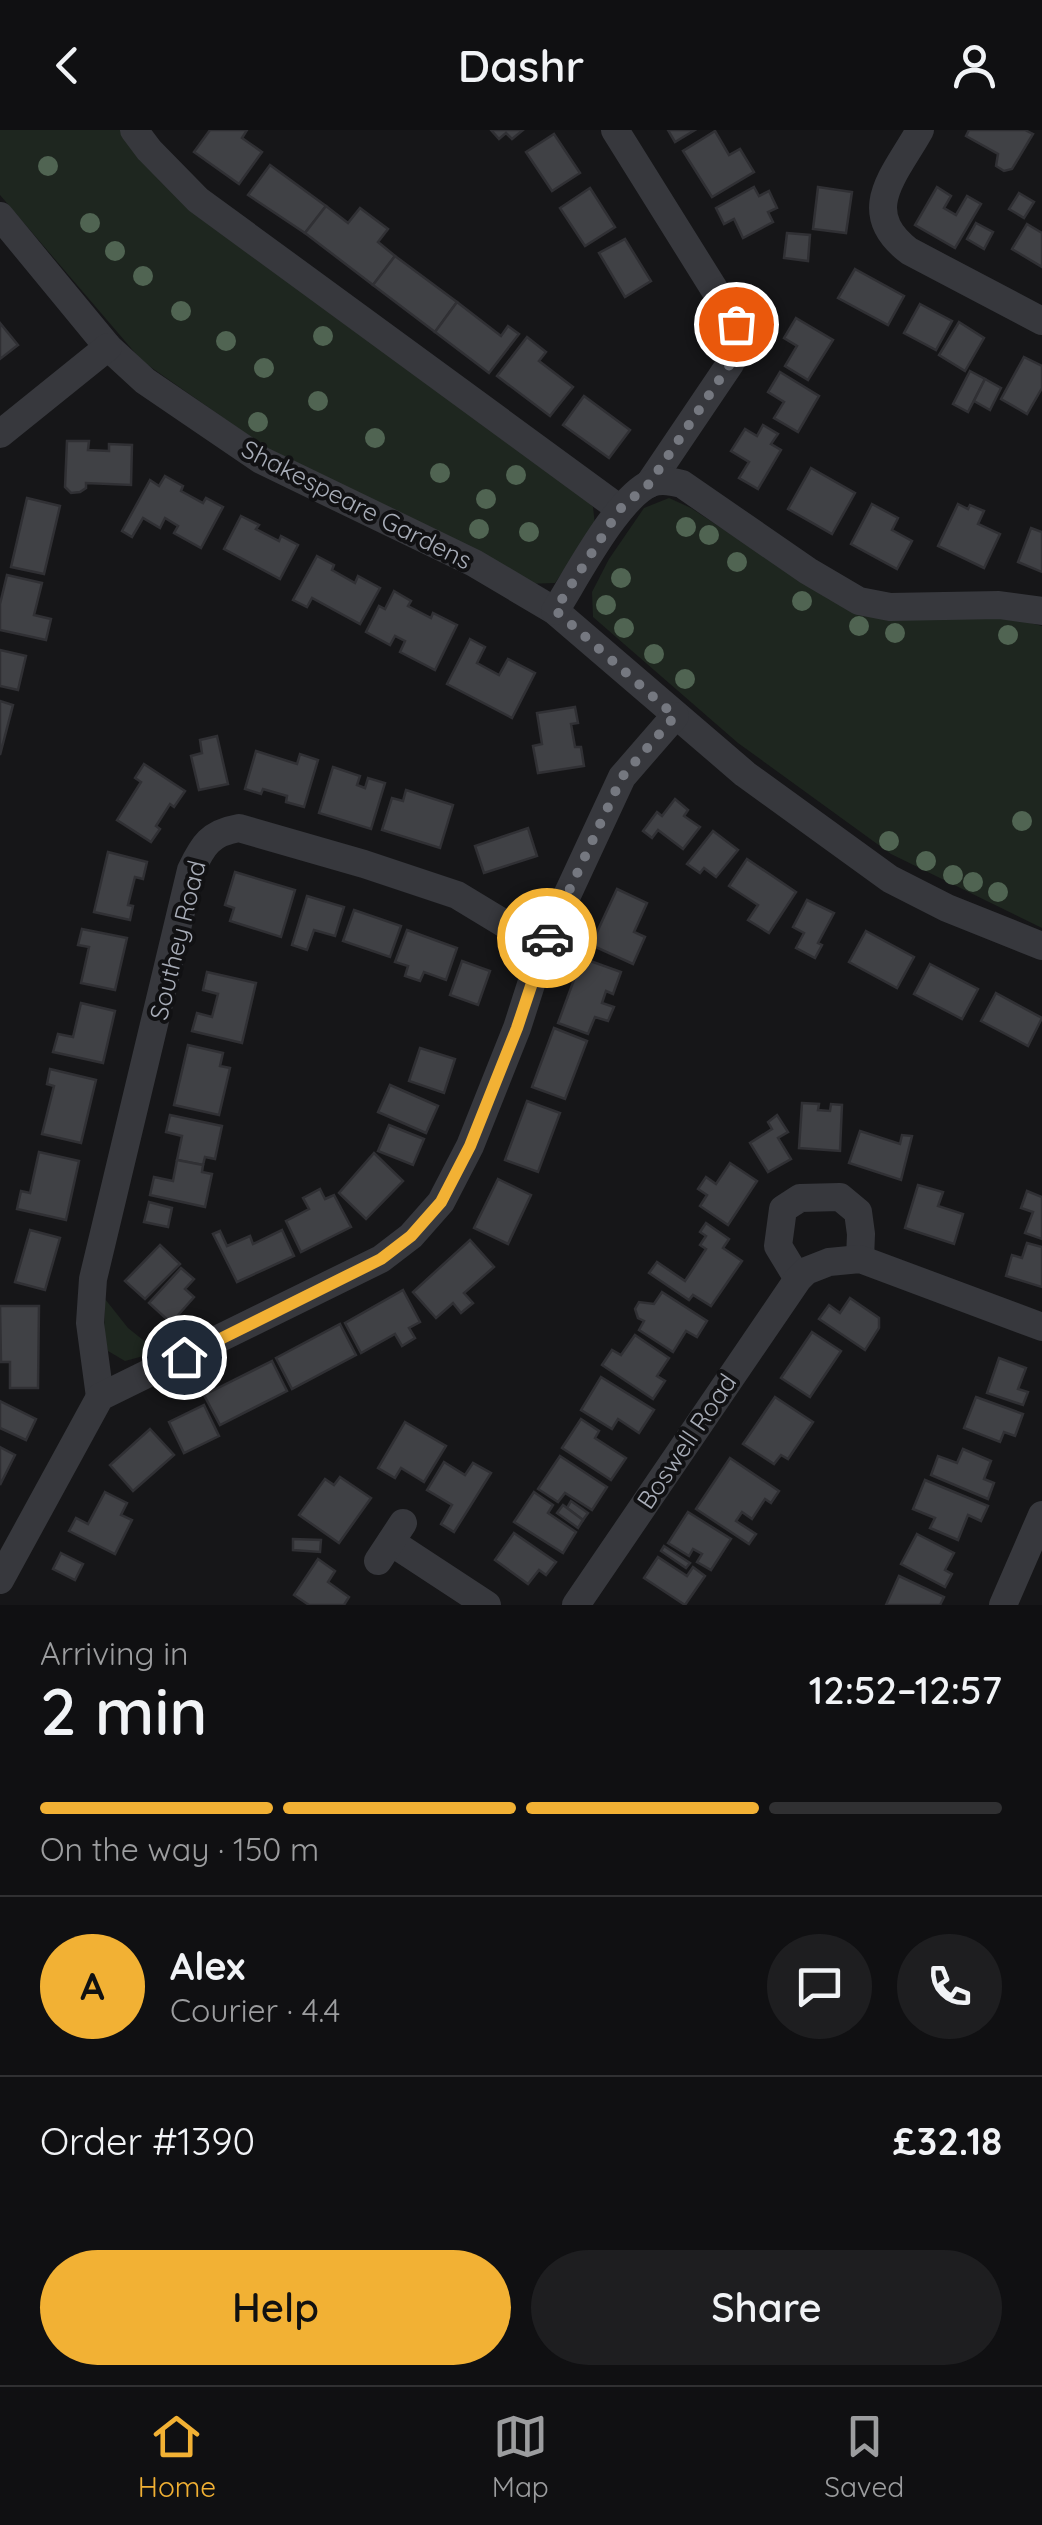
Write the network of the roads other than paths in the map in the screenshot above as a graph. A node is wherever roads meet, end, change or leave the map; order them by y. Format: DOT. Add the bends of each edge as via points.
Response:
graph roads {
  1 [pos="134,130"];
  2 [pos="616,130"];
  3 [pos="920,130"];
  4 [pos="0,216"];
  5 [pos="1042,322"];
  6 [pos="108,348"];
  7 [pos="0,434"];
  8 [pos="649,484"];
  9 [pos="620,509"];
  10 [pos="555,610"];
  11 [pos="1042,612"];
  12 [pos="675,716"];
  13 [pos="1042,946"];
  14 [pos="543,947"];
  15 [pos="860,1259"];
  16 [pos="798,1278"];
  17 [pos="1042,1327"];
  18 [pos="100,1398"];
  19 [pos="1042,1515"];
  20 [pos="391,1542"];
  21 [pos="0,1580"];
  22 [pos="487,1605"];
  23 [pos="576,1605"];
  24 [pos="1003,1605"];
  1 -- 9 [label="street" via="198,200"];
  2 -- 8 [label="street" via="736,324 739,342"];
  3 -- 5 [label="street" via="884,196 881,214 892,238"];
  4 -- 6 [label="street, Shakespeare Gardens"];
  6 -- 7 [label="street"];
  6 -- 10 [label="street, Shakespeare Gardens" via="261,460 474,563"];
  8 -- 9 [label="street"];
  8 -- 11 [label="street" via="682,484 859,601 890,608 999,605"];
  9 -- 10 [label="street"];
  10 -- 12 [label="street, Shakespeare Gardens"];
  12 -- 13 [label="street, Shakespeare Gardens" via="890,878"];
  12 -- 14 [label="street" via="622,777"];
  14 -- 18 [label="street" via="470,1146 441,1202 411,1236 381,1259"];
  14 -- 18 [label="street, Southey Road" via="456,895 364,864 239,828 203,843 191,870 93,1278 90,1323"];
  15 -- 16 [label="street" via="829,1262"];
  15 -- 16 [label="street" via="858,1212 840,1197 800,1198 783,1210 778,1235"];
  15 -- 17 [label="street"];
  16 -- 23 [label="street, Boswell Road"];
  18 -- 21 [label="street"];
  19 -- 24 [label="street"];
  20 -- 22 [label="street"];
}
